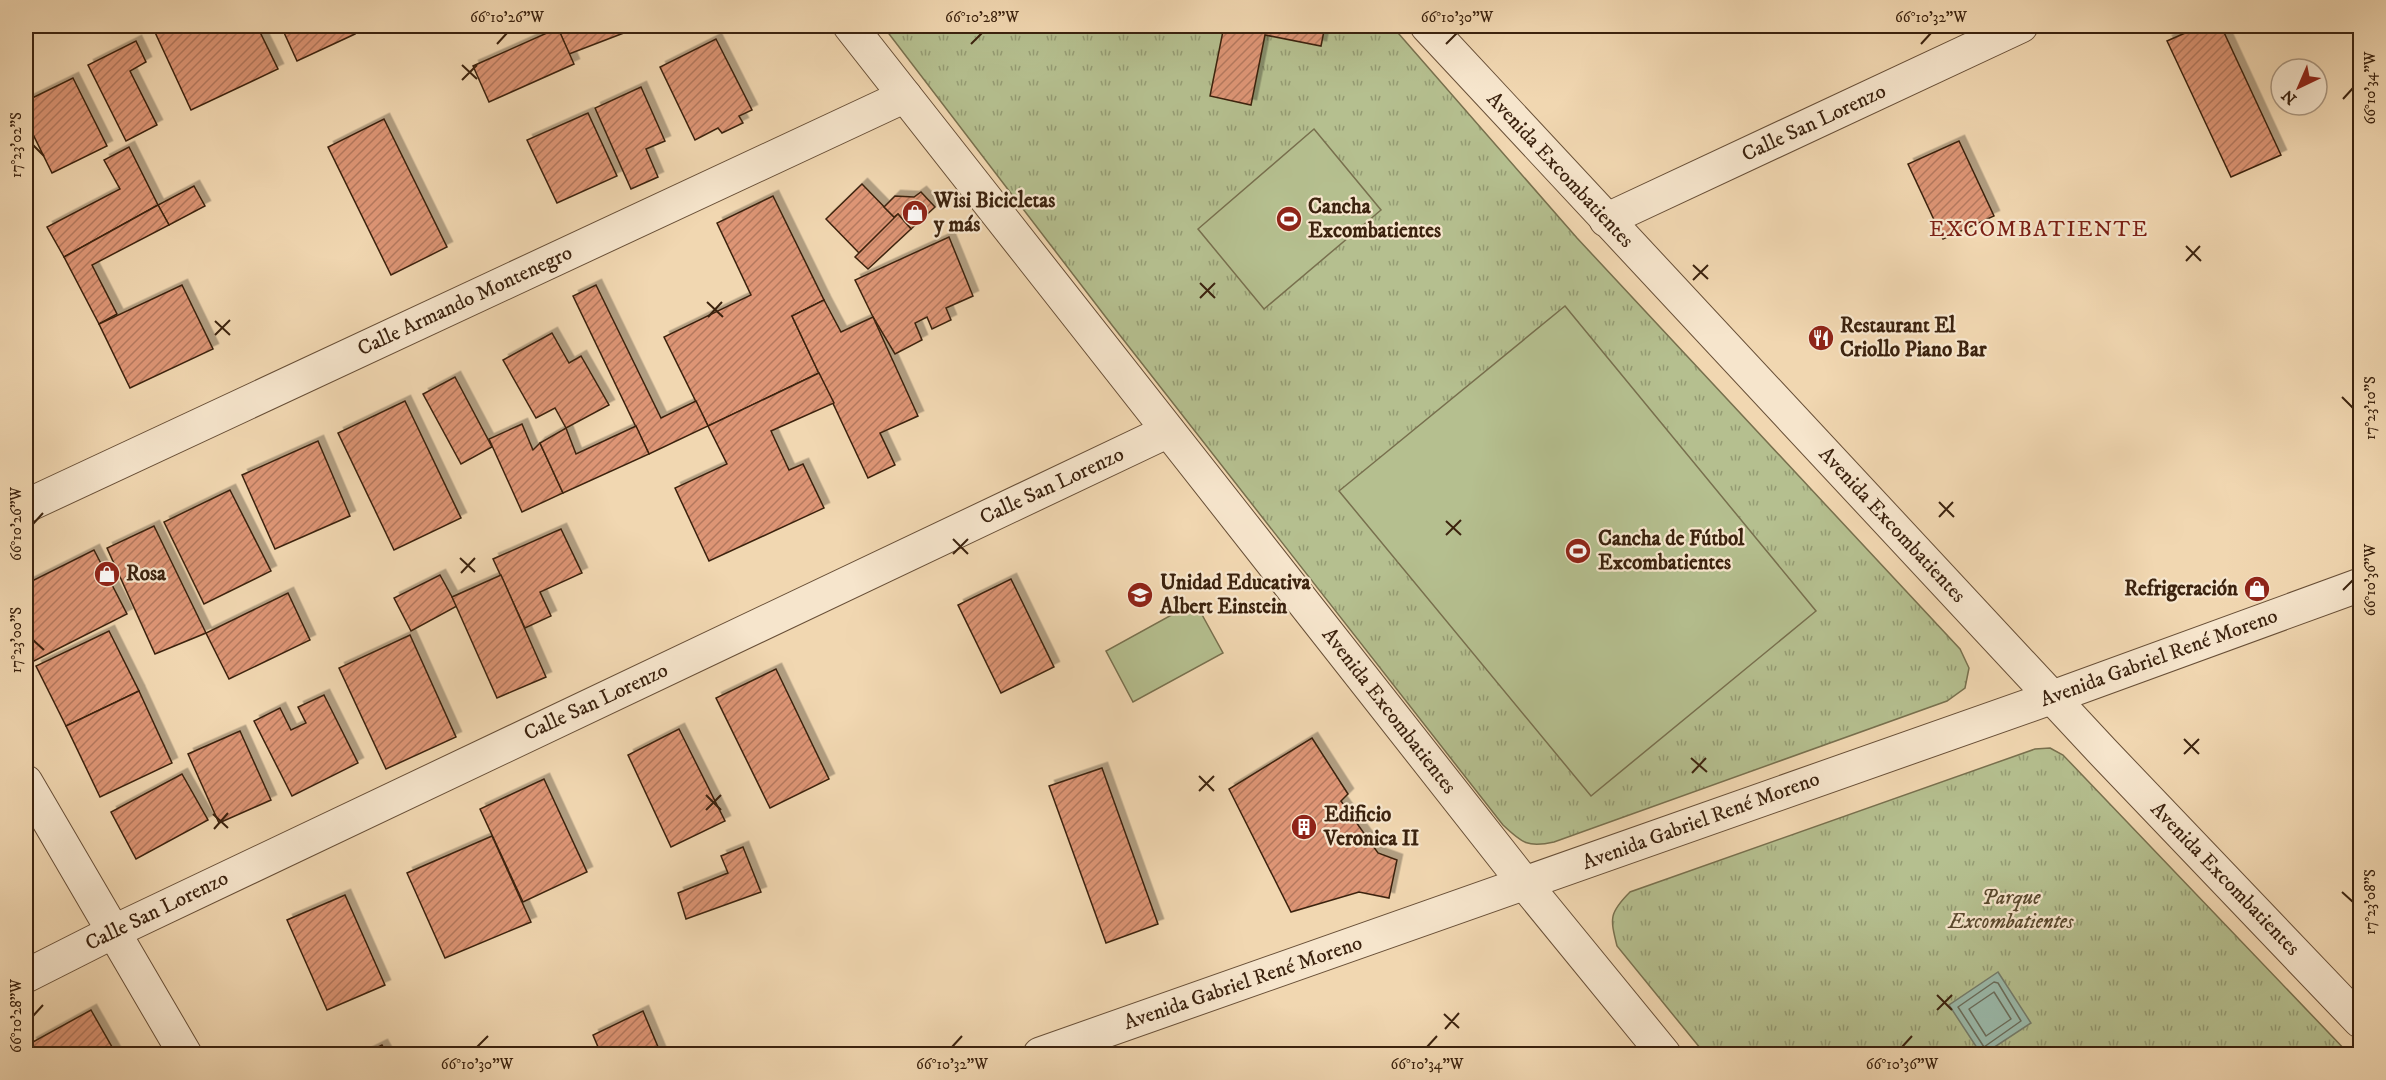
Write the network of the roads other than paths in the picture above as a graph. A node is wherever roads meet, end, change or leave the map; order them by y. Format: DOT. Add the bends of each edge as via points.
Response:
graph roads {
  1 [pos="850,26"];
  2 [pos="1427,26"];
  3 [pos="2021,26"];
  4 [pos="905,96"];
  5 [pos="1606,220"];
  6 [pos="1168,431"];
  7 [pos="26,506"];
  8 [pos="2361,585"];
  9 [pos="2053,697"];
  10 [pos="26,782"];
  11 [pos="1525,884"];
  12 [pos="113,932"];
  13 [pos="26,976"];
  14 [pos="2361,1021"];
  15 [pos="185,1054"];
  16 [pos="1040,1054"];
  17 [pos="1664,1054"];
  1 -- 4 [label="street, Avenida Excombatientes"];
  2 -- 5 [label="street, Avenida Excombatientes"];
  3 -- 5 [label="street, Calle San Lorenzo"];
  4 -- 6 [label="street, Avenida Excombatientes"];
  4 -- 7 [label="street, Calle Armando Montenegro"];
  5 -- 9 [label="street, Avenida Excombatientes"];
  6 -- 11 [label="street, Avenida Excombatientes"];
  6 -- 12 [label="street, Calle San Lorenzo"];
  8 -- 9 [label="street, Avenida Gabriel René Moreno"];
  9 -- 11 [label="street, Avenida Gabriel René Moreno"];
  9 -- 14 [label="street, Avenida Excombatientes"];
  10 -- 12 [label="street"];
  11 -- 16 [label="street, Avenida Gabriel René Moreno"];
  11 -- 17 [label="street, Avenida Excombatientes"];
  12 -- 13 [label="street, Calle San Lorenzo"];
  12 -- 15 [label="street"];
}
